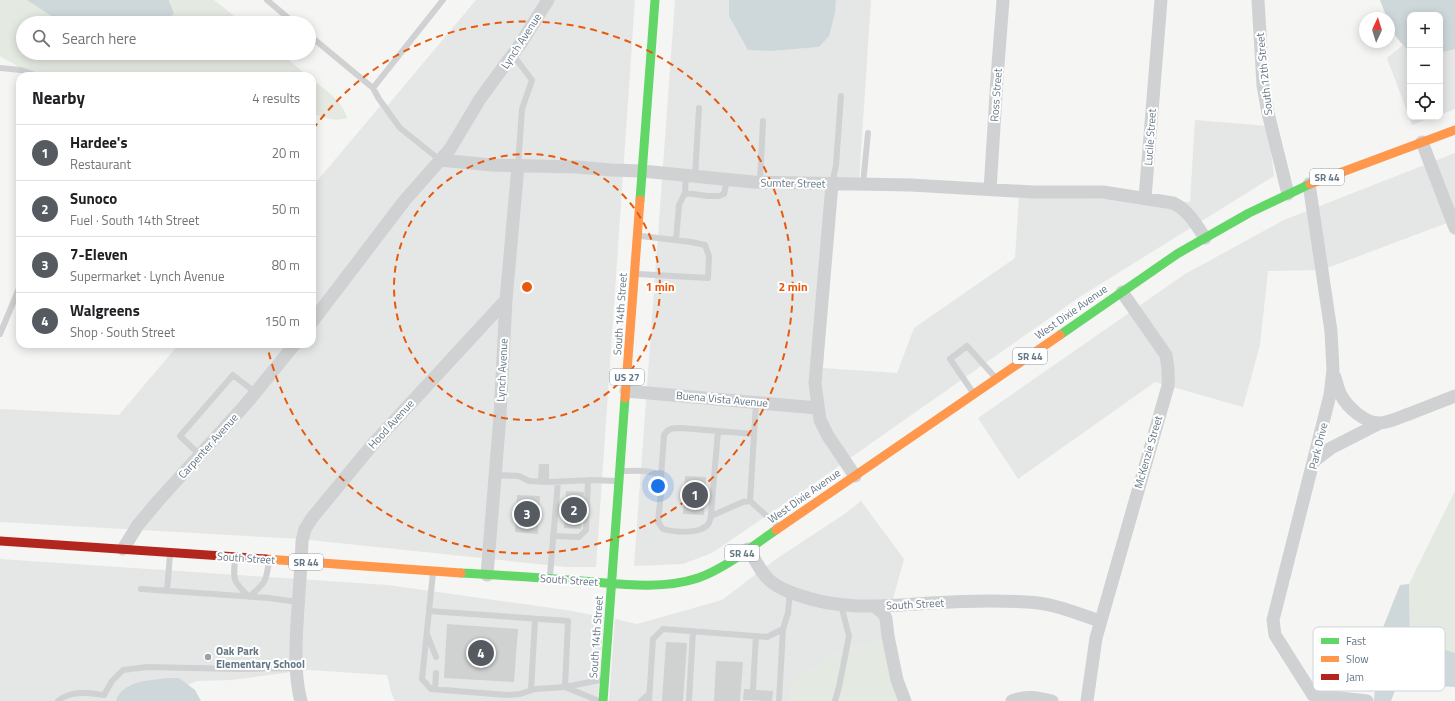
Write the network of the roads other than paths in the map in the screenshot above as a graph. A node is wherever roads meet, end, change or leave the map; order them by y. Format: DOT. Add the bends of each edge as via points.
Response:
graph roads {
  1 [pos="266,0"];
  2 [pos="444,0"];
  3 [pos="548,0"];
  4 [pos="655,0"];
  5 [pos="1004,0"];
  6 [pos="1161,0"];
  7 [pos="1258,0"];
  8 [pos="285,16"];
  9 [pos="316,41"];
  10 [pos="513,55"];
  11 [pos="0,68"];
  12 [pos="27,72"];
  13 [pos="373,88"];
  14 [pos="841,96"];
  15 [pos="699,108"];
  16 [pos="763,121"];
  17 [pos="1455,130"];
  18 [pos="868,133"];
  19 [pos="1422,142"];
  20 [pos="440,160"];
  21 [pos="518,166"];
  22 [pos="642,171"];
  23 [pos="690,177"];
  24 [pos="727,180"];
  25 [pos="760,182"];
  26 [pos="832,184"];
  27 [pos="863,184"];
  28 [pos="1309,184"];
  29 [pos="990,190"];
  30 [pos="685,193"];
  31 [pos="1288,194"];
  32 [pos="1145,198"];
  33 [pos="1451,208"];
  34 [pos="1455,228"];
  35 [pos="637,235"];
  36 [pos="1205,238"];
  37 [pos="676,240"];
  38 [pos="635,274"];
  39 [pos="1122,292"];
  40 [pos="16,296"];
  41 [pos="506,300"];
  42 [pos="316,317"];
  43 [pos="0,334"];
  44 [pos="292,348"];
  45 [pos="1333,370"];
  46 [pos="997,378"];
  47 [pos="626,391"];
  48 [pos="256,393"];
  49 [pos="974,394"];
  50 [pos="1455,396"];
  51 [pos="756,403"];
  52 [pos="817,408"];
  53 [pos="1380,423"];
  54 [pos="718,431"];
  55 [pos="754,434"];
  56 [pos="200,455"];
  57 [pos="1314,461"];
  58 [pos="620,471"];
  59 [pos="495,474"];
  60 [pos="855,476"];
  61 [pos="661,477"];
  62 [pos="588,480"];
  63 [pos="619,481"];
  64 [pos="558,482"];
  65 [pos="750,501"];
  66 [pos="711,516"];
  67 [pos="780,528"];
  68 [pos="554,536"];
  69 [pos="0,541"];
  70 [pos="123,549"];
  71 [pos="748,549"];
  72 [pos="170,552"];
  73 [pos="235,557"];
  74 [pos="269,560"];
  75 [pos="302,562"];
  76 [pos="433,571"];
  77 [pos="487,575"];
  78 [pos="550,579"];
  79 [pos="612,583"];
  80 [pos="141,589"];
  81 [pos="167,591"];
  82 [pos="790,592"];
  83 [pos="249,597"];
  84 [pos="298,602"];
  85 [pos="841,605"];
  86 [pos="874,606"];
  87 [pos="429,611"];
  88 [pos="535,620"];
  89 [pos="1100,622"];
  90 [pos="783,629"];
  91 [pos="693,631"];
  92 [pos="426,632"];
  93 [pos="756,636"];
  94 [pos="436,657"];
  95 [pos="296,668"];
  96 [pos="436,673"];
  97 [pos="605,679"];
  98 [pos="565,688"];
  99 [pos="435,689"];
  100 [pos="753,689"];
  101 [pos="531,690"];
  102 [pos="649,694"];
  103 [pos="103,698"];
  104 [pos="1308,698"];
  105 [pos="58,701"];
  106 [pos="301,701"];
  107 [pos="599,701"];
  108 [pos="603,701"];
  109 [pos="641,701"];
  110 [pos="649,701"];
  111 [pos="689,701"];
  112 [pos="779,701"];
  113 [pos="835,701"];
  114 [pos="905,701"];
  115 [pos="1012,701"];
  116 [pos="1052,701"];
  117 [pos="1087,701"];
  118 [pos="1367,701"];
  1 -- 8 [label="lane"];
  2 -- 13 [label="lane"];
  3 -- 10 [label="street, Lynch Avenue"];
  4 -- 22 [label="main road, South 14th Street / US 27"];
  5 -- 29 [label="street, Ross Street"];
  6 -- 32 [label="street, Lucile Street"];
  7 -- 31 [label="street, South 12th Street" via="1263,85"];
  9 -- 13 [label="lane"];
  10 -- 20 [label="street, Lynch Avenue"];
  10 -- 21 [label="lane" via="532,80 522,109"];
  11 -- 12 [label="lane"];
  13 -- 20 [label="lane" via="400,128"];
  14 -- 26 [label="lane" via="836,165"];
  15 -- 23 [label="lane"];
  16 -- 25 [label="lane"];
  17 -- 19 [label="main road, West Dixie Avenue / SR 44"];
  18 -- 27 [label="lane"];
  19 -- 28 [label="main road, West Dixie Avenue / SR 44"];
  19 -- 33 [label="street"];
  20 -- 21 [label="street, Sumter Street"];
  20 -- 42 [label="street" via="405,200"];
  21 -- 22 [label="street, Sumter Street"];
  21 -- 41 [label="street, Lynch Avenue"];
  22 -- 23 [label="street, Sumter Street"];
  22 -- 35 [label="main road, South 14th Street / US 27"];
  23 -- 24 [label="street, Sumter Street"];
  23 -- 30 [label="lane"];
  24 -- 25 [label="street, Sumter Street"];
  24 -- 30 [label="lane" via="724,194 719,196"];
  25 -- 26 [label="street, Sumter Street"];
  26 -- 27 [label="street, Sumter Street"];
  26 -- 52 [label="street" via="815,383"];
  27 -- 29 [label="street, Sumter Street"];
  28 -- 31 [label="main road, West Dixie Avenue / SR 44"];
  28 -- 45 [label="street, Park Drive" via="1331,332"];
  29 -- 32 [label="street, Sumter Street" via="1103,192"];
  30 -- 37 [label="lane" via="679,205"];
  31 -- 36 [label="main road, West Dixie Avenue / SR 44"];
  32 -- 36 [label="street" via="1180,206"];
  33 -- 34 [label="street"];
  35 -- 37 [label="lane"];
  35 -- 38 [label="main road, South 14th Street / US 27"];
  36 -- 39 [label="main road, West Dixie Avenue / SR 44"];
  37 -- 38 [label="lane" via="705,245 708,278"];
  38 -- 47 [label="main road, South 14th Street / US 27"];
  39 -- 46 [label="main road, West Dixie Avenue / SR 44"];
  39 -- 89 [label="street, McKenzie Street" via="1166,355 1168,386"];
  40 -- 43 [label="lane"];
  41 -- 59 [label="street, Lynch Avenue"];
  41 -- 75 [label="street, Hood Avenue" via="373,444 312,518 305,529 302,541"];
  44 -- 48 [label="street, Carpenter Avenue"];
  45 -- 53 [label="street" via="1340,393 1351,409 1365,418"];
  45 -- 57 [label="street, Park Drive" via="1330,395"];
  46 -- 49 [label="main road, West Dixie Avenue / SR 44"];
  46 -- 49 [label="lane" via="967,346 950,359"];
  47 -- 51 [label="street, Buena Vista Avenue"];
  47 -- 58 [label="main road, South 14th Street / US 27"];
  48 -- 56 [label="street, Carpenter Avenue"];
  48 -- 56 [label="lane" via="233,375 180,436"];
  49 -- 60 [label="main road, West Dixie Avenue / SR 44"];
  50 -- 53 [label="street"];
  51 -- 52 [label="street, Buena Vista Avenue"];
  51 -- 55 [label="lane"];
  52 -- 60 [label="street" via="828,436"];
  53 -- 57 [label="street" via="1331,448"];
  54 -- 55 [label="lane"];
  54 -- 61 [label="lane" via="681,428 666,431"];
  54 -- 66 [label="lane"];
  55 -- 65 [label="lane"];
  56 -- 70 [label="street, Carpenter Avenue" via="138,525"];
  57 -- 104 [label="street, Park Drive" via="1274,620 1275,635"];
  58 -- 61 [label="lane" via="650,471"];
  58 -- 63 [label="main road, South 14th Street / US 27"];
  59 -- 64 [label="lane" via="519,476 529,481"];
  59 -- 77 [label="street, Lynch Avenue"];
  60 -- 67 [label="main road, West Dixie Avenue / SR 44"];
  61 -- 66 [label="lane" via="658,522 663,529 702,529 709,524"];
  62 -- 63 [label="lane"];
  62 -- 64 [label="lane"];
  62 -- 68 [label="lane" via="586,530 579,537"];
  63 -- 79 [label="main road, South 14th Street / US 27"];
  64 -- 68 [label="lane"];
  65 -- 66 [label="lane"];
  65 -- 67 [label="lane"];
  67 -- 71 [label="main road, West Dixie Avenue / SR 44"];
  68 -- 78 [label="lane"];
  69 -- 70 [label="main road, South Street / SR 44"];
  70 -- 72 [label="main road, South Street / SR 44"];
  71 -- 79 [label="main road, West Dixie Avenue / SR 44" via="698,578 647,584"];
  71 -- 82 [label="street, South Street" via="764,574 782,589"];
  72 -- 73 [label="main road, South Street / SR 44"];
  72 -- 81 [label="lane"];
  73 -- 74 [label="main road, South Street / SR 44"];
  73 -- 83 [label="lane" via="233,576 236,584"];
  74 -- 75 [label="main road, South Street / SR 44"];
  74 -- 83 [label="lane" via="267,577 262,586"];
  75 -- 76 [label="main road, South Street / SR 44"];
  75 -- 84 [label="street, Hood Avenue"];
  76 -- 77 [label="main road, South Street / SR 44"];
  76 -- 87 [label="lane"];
  77 -- 78 [label="main road, South Street / SR 44"];
  78 -- 79 [label="main road, South Street / SR 44"];
  79 -- 97 [label="main road, South 14th Street / US 27"];
  80 -- 81 [label="lane"];
  81 -- 83 [label="lane"];
  82 -- 85 [label="street, South Street"];
  82 -- 90 [label="lane"];
  83 -- 84 [label="lane"];
  84 -- 95 [label="street, Hood Avenue"];
  85 -- 86 [label="street, South Street"];
  85 -- 113 [label="lane" via="849,636"];
  86 -- 89 [label="street, South Street" via="969,601 1027,602 1048,604"];
  86 -- 114 [label="street" via="886,619 897,680"];
  87 -- 88 [label="lane"];
  87 -- 92 [label="lane"];
  88 -- 98 [label="lane" via="568,622"];
  88 -- 101 [label="lane"];
  89 -- 117 [label="street, McKenzie Street" via="1091,664"];
  90 -- 93 [label="lane" via="767,637"];
  90 -- 112 [label="lane"];
  91 -- 93 [label="lane"];
  91 -- 102 [label="lane" via="663,629 653,638"];
  91 -- 111 [label="lane"];
  92 -- 94 [label="lane"];
  92 -- 99 [label="lane" via="422,680 431,689"];
  93 -- 100 [label="lane"];
  95 -- 103 [label="lane" via="147,667 123,670 112,681"];
  95 -- 106 [label="street, Hood Avenue"];
  96 -- 99 [label="lane"];
  97 -- 98 [label="lane"];
  97 -- 108 [label="main road, South 14th Street / US 27"];
  98 -- 101 [label="lane"];
  98 -- 107 [label="lane"];
  99 -- 101 [label="lane" via="507,695"];
  102 -- 109 [label="lane"];
  102 -- 110 [label="lane"];
  103 -- 105 [label="lane" via="80,692 64,695"];
  104 -- 118 [label="street"];
  115 -- 116 [label="street" via="1034,697"];
}
